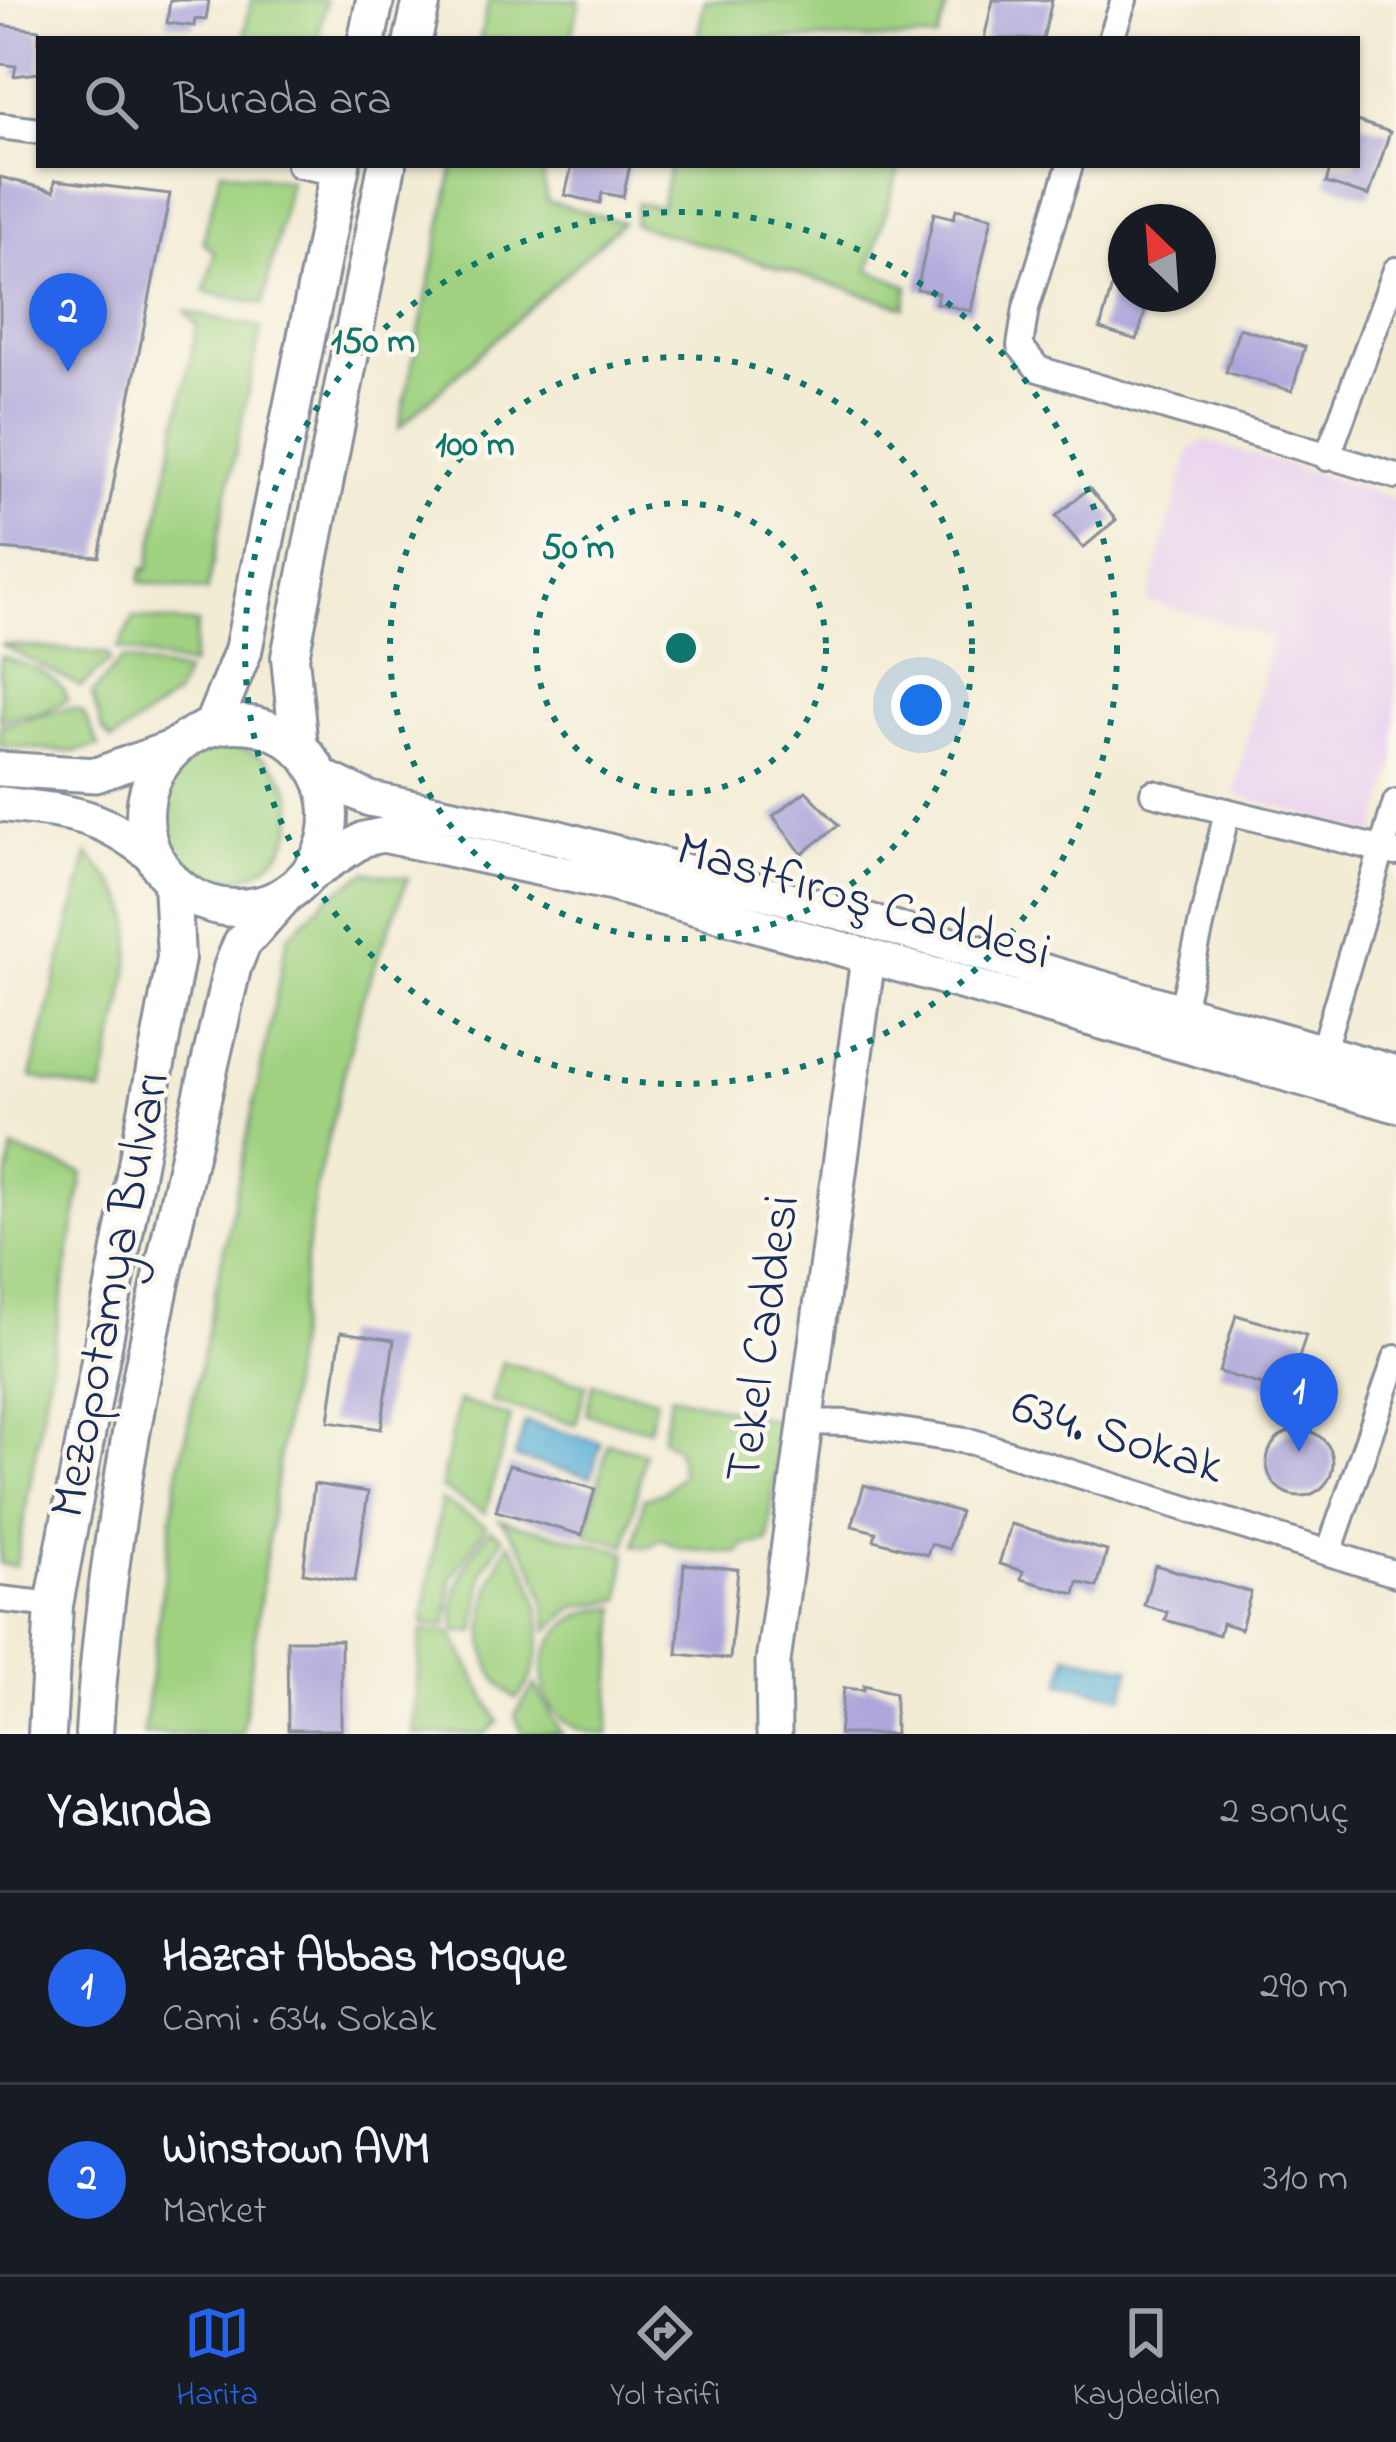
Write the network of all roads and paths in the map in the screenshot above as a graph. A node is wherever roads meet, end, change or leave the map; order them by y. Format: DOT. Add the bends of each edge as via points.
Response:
graph roads {
  1 [pos="375,0"];
  2 [pos="422,0"];
  3 [pos="1124,0"];
  4 [pos="368,36"];
  5 [pos="414,36"];
  6 [pos="1112,36"];
  7 [pos="0,126"];
  8 [pos="36,131"];
  9 [pos="386,168"];
  10 [pos="1069,168"];
  11 [pos="340,169"];
  12 [pos="1396,270"];
  13 [pos="1327,458"];
  14 [pos="1396,476"];
  15 [pos="212,728"];
  16 [pos="176,746"];
  17 [pos="310,762"];
  18 [pos="0,769"];
  19 [pos="1153,793"];
  20 [pos="1396,802"];
  21 [pos="0,804"];
  22 [pos="1227,811"];
  23 [pos="1389,851"];
  24 [pos="163,870"];
  25 [pos="296,885"];
  26 [pos="868,958"];
  27 [pos="1181,1014"];
  28 [pos="1322,1053"];
  29 [pos="1396,1073"];
  30 [pos="1396,1105"];
  31 [pos="1396,1358"];
  32 [pos="806,1422"];
  33 [pos="1329,1552"];
  34 [pos="1396,1574"];
  35 [pos="0,1599"];
  36 [pos="54,1605"];
  37 [pos="47,1734"];
  38 [pos="94,1734"];
  39 [pos="774,1734"];
  1 -- 4 [label="main road"];
  2 -- 5 [label="main road"];
  3 -- 6 [label="street"];
  7 -- 8 [label="street"];
  9 -- 17 [label="main road" via="290,657"];
  10 -- 13 [label="street" via="1020,346 1038,369"];
  11 -- 15 [label="main road" via="243,651"];
  12 -- 13 [label="street"];
  13 -- 14 [label="street"];
  15 -- 16 [label="main road"];
  15 -- 17 [label="main road" via="259,726"];
  16 -- 18 [label="main road" via="96,775"];
  16 -- 24 [label="main road" via="146,798 145,828"];
  17 -- 25 [label="main road" via="329,828"];
  17 -- 27 [label="main road, Mastfıroş Caddesi" via="370,799 556,837"];
  19 -- 22 [label="street"];
  20 -- 23 [label="street"];
  21 -- 24 [label="main road" via="115,826"];
  22 -- 23 [label="street"];
  22 -- 27 [label="street"];
  23 -- 28 [label="street"];
  24 -- 25 [label="main road" via="196,899 226,908 256,907"];
  24 -- 36 [label="main road, Mezopotamya Bulvarı" via="176,958"];
  25 -- 26 [label="main road, Mastfıroş Caddesi" via="383,835 612,884"];
  25 -- 38 [label="main road, Mezopotamya Bulvarı" via="242,943 232,968 117,1519"];
  26 -- 30 [label="main road, Mastfıroş Caddesi"];
  26 -- 32 [label="main road, Tekel Caddesi"];
  27 -- 28 [label="main road, Mastfıroş Caddesi"];
  28 -- 29 [label="main road, Mastfıroş Caddesi"];
  31 -- 33 [label="street"];
  32 -- 33 [label="street, 634. Sokak" via="973,1442"];
  32 -- 39 [label="main road, Tekel Caddesi" via="773,1662"];
  33 -- 34 [label="street, 634. Sokak"];
  35 -- 36 [label="street"];
  36 -- 37 [label="main road, Mezopotamya Bulvarı"];
}
